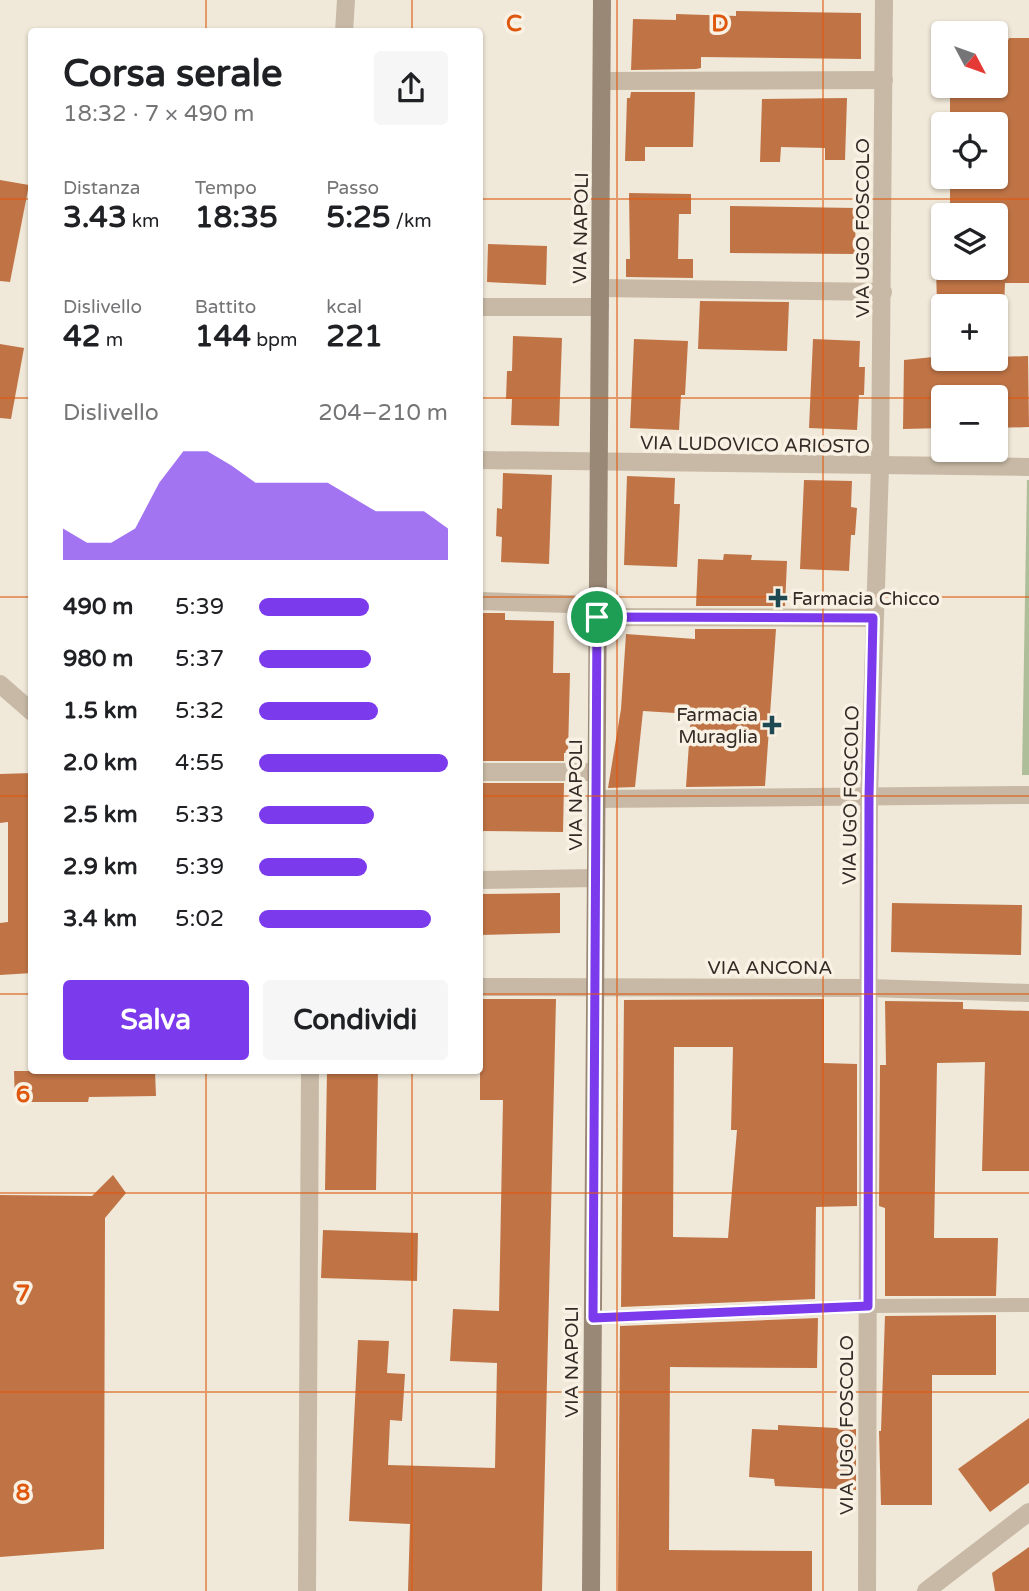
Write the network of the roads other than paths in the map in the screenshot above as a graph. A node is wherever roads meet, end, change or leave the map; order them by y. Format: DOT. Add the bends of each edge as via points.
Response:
graph roads {
  1 [pos="346,0"];
  2 [pos="602,0"];
  3 [pos="884,0"];
  4 [pos="344,28"];
  5 [pos="884,80"];
  6 [pos="602,81"];
  7 [pos="600,288"];
  8 [pos="883,292"];
  9 [pos="483,307"];
  10 [pos="600,307"];
  11 [pos="483,460"];
  12 [pos="597,462"];
  13 [pos="880,467"];
  14 [pos="1029,467"];
  15 [pos="483,601"];
  16 [pos="598,611"];
  17 [pos="873,618"];
  18 [pos="0,684"];
  19 [pos="28,708"];
  20 [pos="483,772"];
  21 [pos="596,772"];
  22 [pos="1029,795"];
  23 [pos="869,797"];
  24 [pos="596,800"];
  25 [pos="596,878"];
  26 [pos="483,880"];
  27 [pos="483,987"];
  28 [pos="595,987"];
  29 [pos="869,988"];
  30 [pos="1029,993"];
  31 [pos="310,1074"];
  32 [pos="1029,1305"];
  33 [pos="868,1306"];
  34 [pos="593,1318"];
  35 [pos="1029,1512"];
  36 [pos="307,1591"];
  37 [pos="591,1591"];
  38 [pos="867,1591"];
  39 [pos="926,1591"];
  1 -- 4 [label="street"];
  2 -- 6 [label="main road, VIA NAPOLI"];
  3 -- 5 [label="street, VIA UGO FOSCOLO"];
  5 -- 6 [label="street"];
  5 -- 8 [label="street, VIA UGO FOSCOLO"];
  6 -- 7 [label="main road, VIA NAPOLI"];
  7 -- 8 [label="street"];
  7 -- 10 [label="main road, VIA NAPOLI"];
  8 -- 13 [label="street, VIA UGO FOSCOLO"];
  9 -- 10 [label="street"];
  10 -- 12 [label="main road, VIA NAPOLI"];
  11 -- 12 [label="street, VIA LUDOVICO ARIOSTO"];
  12 -- 13 [label="street, VIA LUDOVICO ARIOSTO"];
  12 -- 16 [label="main road, VIA NAPOLI"];
  13 -- 14 [label="street, VIA LUDOVICO ARIOSTO"];
  13 -- 17 [label="street, VIA UGO FOSCOLO"];
  15 -- 16 [label="street"];
  16 -- 17 [label="street"];
  16 -- 21 [label="main road, VIA NAPOLI"];
  17 -- 23 [label="street, VIA UGO FOSCOLO"];
  18 -- 19 [label="street"];
  20 -- 21 [label="street"];
  21 -- 24 [label="main road, VIA NAPOLI"];
  22 -- 23 [label="street"];
  23 -- 24 [label="street"];
  23 -- 29 [label="street, VIA UGO FOSCOLO"];
  24 -- 25 [label="main road, VIA NAPOLI"];
  25 -- 26 [label="street"];
  25 -- 28 [label="main road, VIA NAPOLI"];
  27 -- 28 [label="street, VIA ANCONA"];
  28 -- 29 [label="street, VIA ANCONA"];
  28 -- 34 [label="main road, VIA NAPOLI"];
  29 -- 30 [label="street, VIA ANCONA"];
  29 -- 33 [label="street, VIA UGO FOSCOLO"];
  31 -- 36 [label="street"];
  32 -- 33 [label="lane"];
  33 -- 34 [label="lane"];
  33 -- 38 [label="street, VIA UGO FOSCOLO"];
  34 -- 37 [label="main road, VIA NAPOLI"];
  35 -- 39 [label="street"];
}
